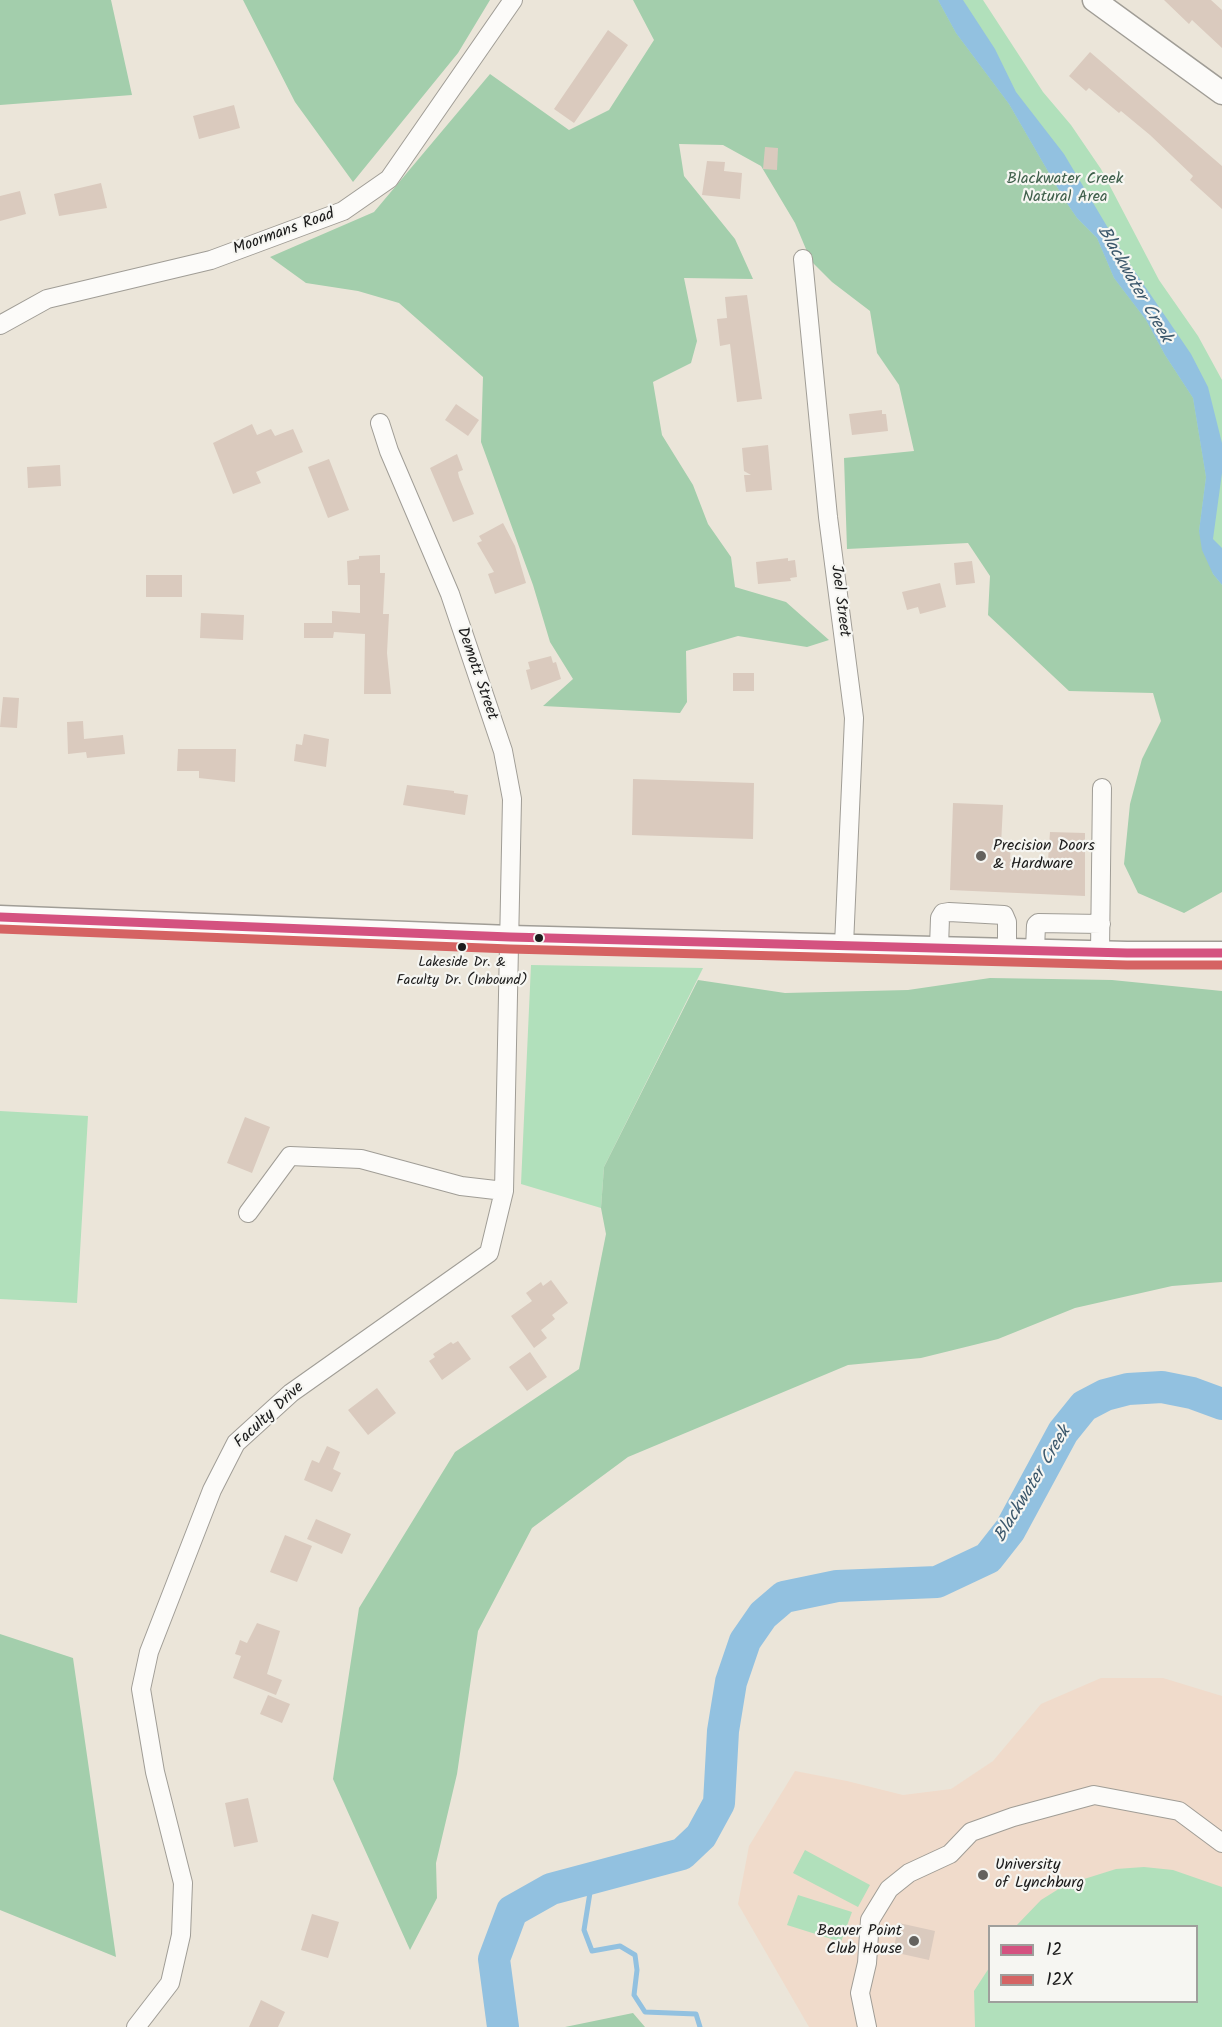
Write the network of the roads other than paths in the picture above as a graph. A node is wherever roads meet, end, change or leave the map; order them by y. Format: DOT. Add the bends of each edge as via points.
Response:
graph roads {
  1 [pos="513,0"];
  2 [pos="1094,0"];
  3 [pos="1222,93"];
  4 [pos="803,259"];
  5 [pos="0,325"];
  6 [pos="380,423"];
  7 [pos="1102,788"];
  8 [pos="0,917"];
  9 [pos="1101,924"];
  10 [pos="510,937"];
  11 [pos="844,945"];
  12 [pos="939,947"];
  13 [pos="1007,949"];
  14 [pos="1035,950"];
  15 [pos="1100,952"];
  16 [pos="1222,953"];
  17 [pos="504,1191"];
  18 [pos="248,1213"];
  19 [pos="1222,1843"];
  20 [pos="136,2027"];
  21 [pos="867,2027"];
  1 -- 5 [label="street, Moormans Road" via="389,179 343,211 211,260 47,299"];
  2 -- 3 [label="main road"];
  4 -- 11 [label="street, Joel Street" via="828,517 854,718"];
  6 -- 10 [label="street, Demott Street" via="450,594 503,752 512,799"];
  7 -- 9 [label="street"];
  8 -- 10 [label="main road"];
  9 -- 14 [label="street" via="1038,922"];
  9 -- 15 [label="street"];
  10 -- 11 [label="main road"];
  10 -- 17 [label="street, Faculty Drive"];
  11 -- 12 [label="main road"];
  12 -- 13 [label="main road"];
  12 -- 13 [label="street" via="940,918 949,912 1004,915"];
  13 -- 14 [label="main road"];
  14 -- 15 [label="main road"];
  15 -- 16 [label="main road"];
  17 -- 18 [label="street" via="461,1186 361,1160 290,1156"];
  17 -- 20 [label="street, Faculty Drive" via="489,1253 291,1393 236,1443 212,1490 149,1652 141,1689 155,1772 183,1883 181,1935 170,1983"];
  19 -- 21 [label="street" via="1179,1811 1094,1795 971,1832 950,1854 909,1873 889,1889 870,1920 860,1993"];
}
